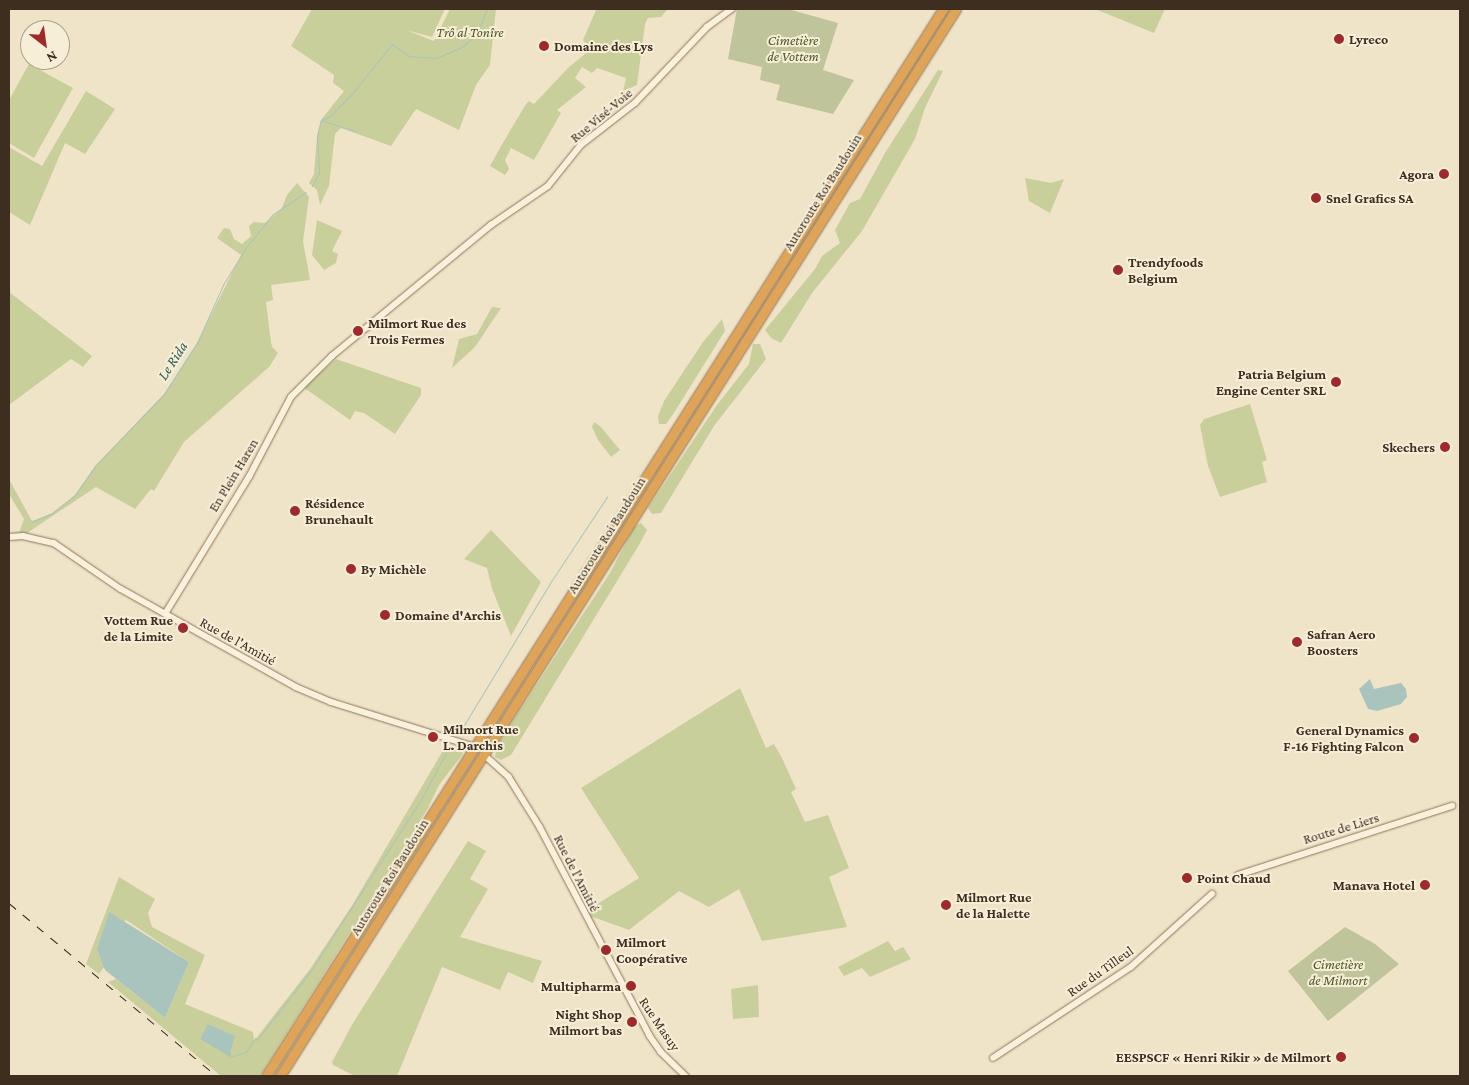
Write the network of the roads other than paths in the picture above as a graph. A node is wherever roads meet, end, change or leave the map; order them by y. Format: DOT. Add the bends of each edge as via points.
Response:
graph roads {
  1 [pos="732,9"];
  2 [pos="943,9"];
  3 [pos="956,9"];
  4 [pos="332,356"];
  5 [pos="9,537"];
  6 [pos="165,614"];
  7 [pos="469,745"];
  8 [pos="488,758"];
  9 [pos="1452,806"];
  10 [pos="1238,875"];
  11 [pos="1212,894"];
  12 [pos="618,981"];
  13 [pos="993,1058"];
  14 [pos="267,1076"];
  15 [pos="280,1076"];
  16 [pos="686,1076"];
  1 -- 4 [label="street, Rue Visé-Voie" via="700,33 635,103 581,145 548,186 505,214"];
  2 -- 14 [label="highway, Autoroute Roi Baudouin"];
  3 -- 15 [label="highway, Autoroute Roi Baudouin"];
  4 -- 6 [label="street, En Plein Haren" via="292,397 249,477"];
  5 -- 6 [label="street, Rue de l'Amitié" via="23,536 54,543 121,589"];
  6 -- 7 [label="street, Rue de l'Amitié" via="317,696"];
  8 -- 12 [label="street, Rue de l'Amitié" via="508,777 540,827"];
  9 -- 10 [label="street, Route de Liers"];
  11 -- 13 [label="street, Rue du Tilleul" via="1131,966"];
  12 -- 16 [label="street, Rue Masuy" via="661,1052"];
}
